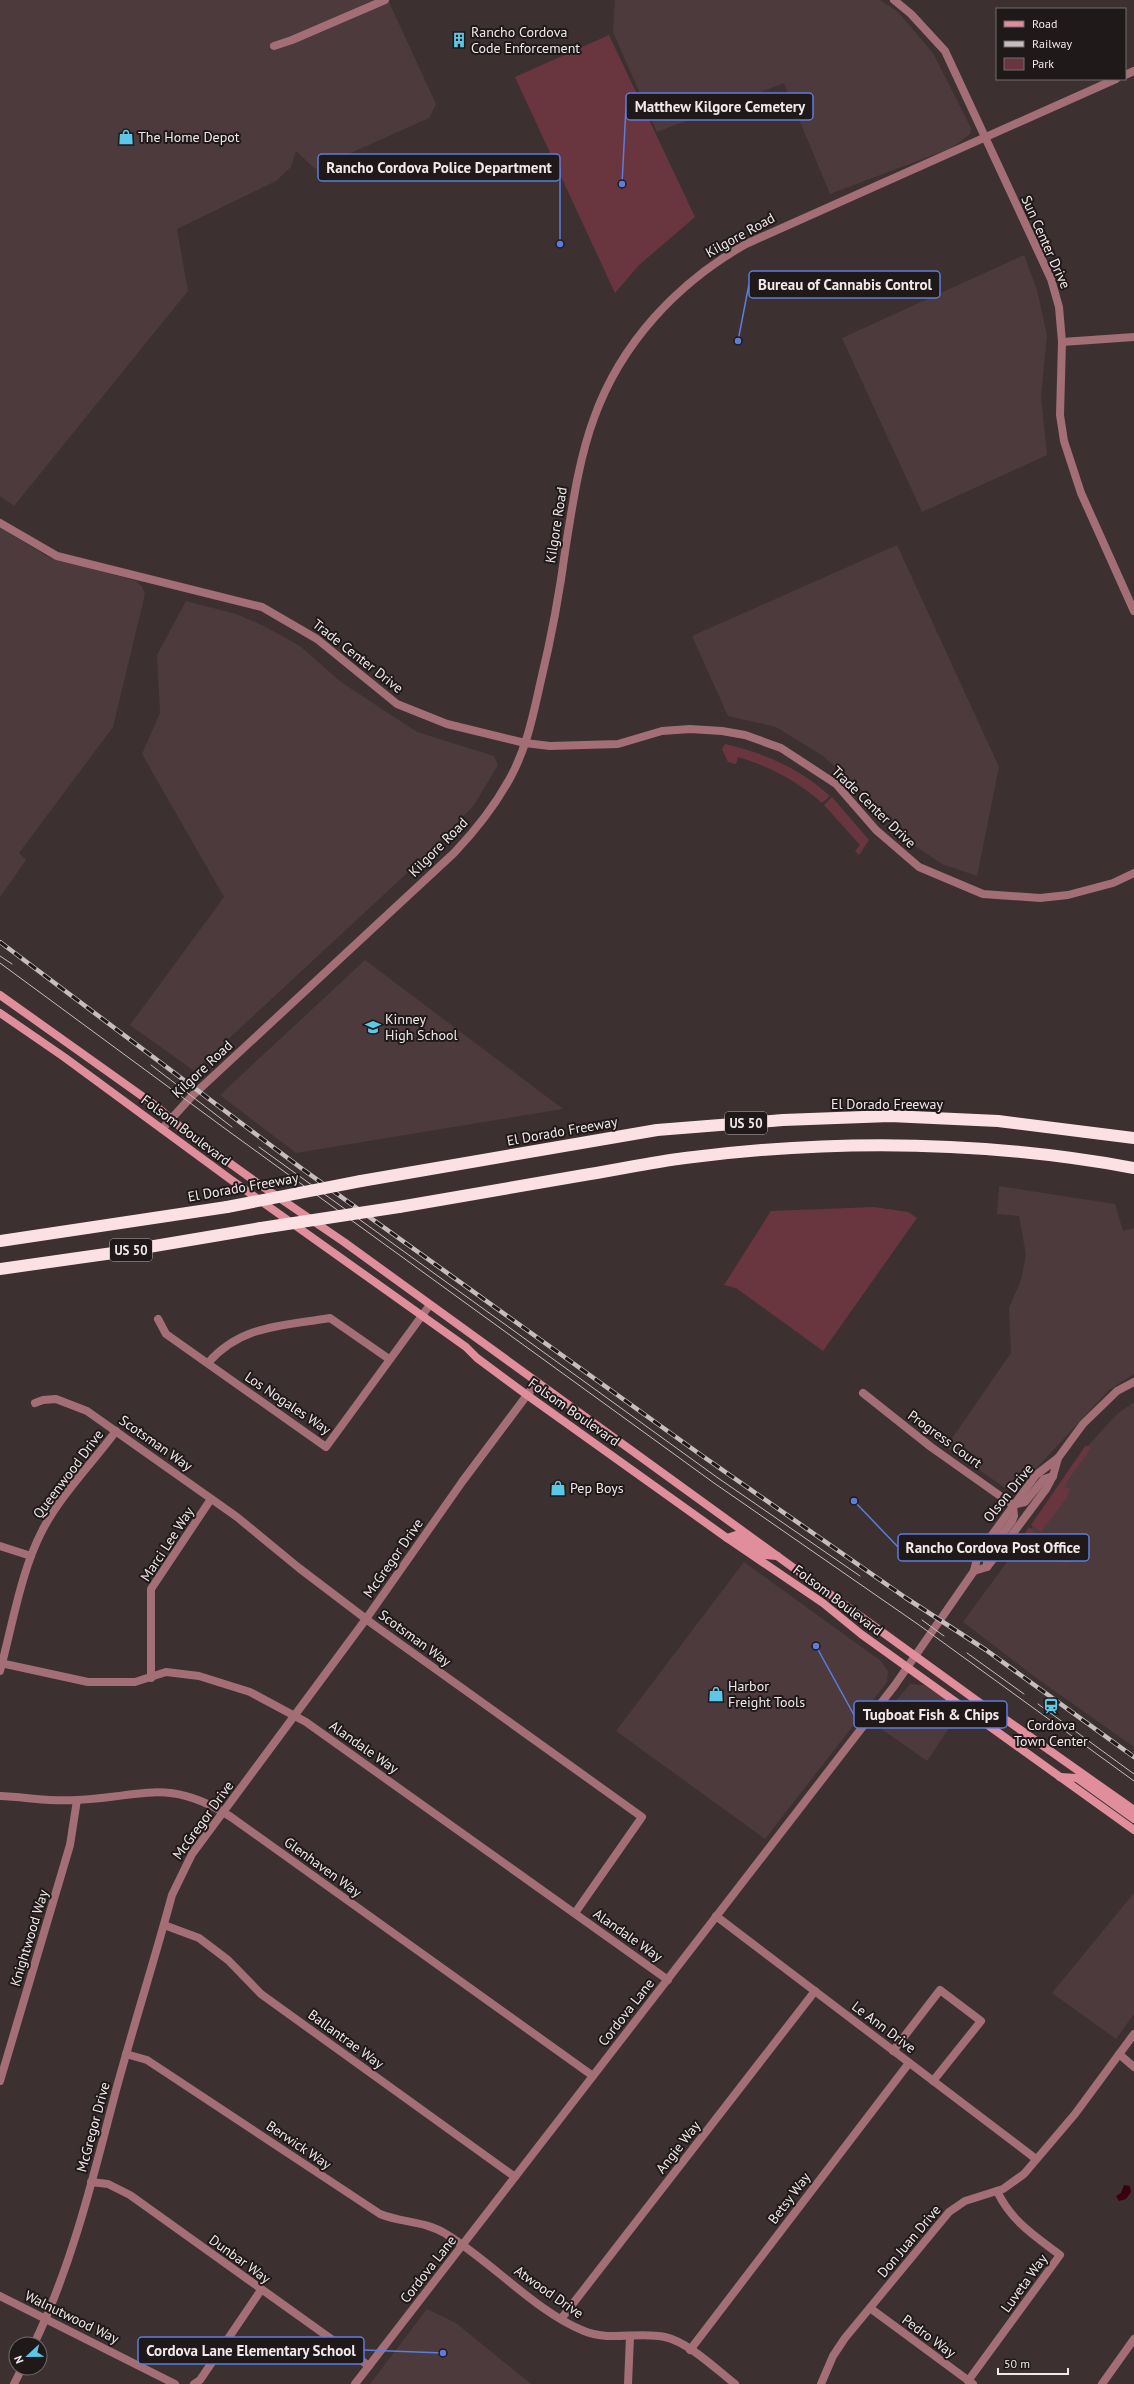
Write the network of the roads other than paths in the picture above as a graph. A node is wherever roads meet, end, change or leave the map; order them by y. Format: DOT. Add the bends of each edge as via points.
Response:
graph roads {
  1 [pos="385,0"];
  2 [pos="894,0"];
  3 [pos="274,46"];
  4 [pos="1114,80"];
  5 [pos="986,138"];
  6 [pos="1134,337"];
  7 [pos="1062,342"];
  8 [pos="0,523"];
  9 [pos="1134,611"];
  10 [pos="525,743"];
  11 [pos="1134,873"];
  12 [pos="0,995"];
  13 [pos="0,1013"];
  14 [pos="170,1118"];
  15 [pos="162,1128"];
  16 [pos="1134,1138"];
  17 [pos="1134,1168"];
  18 [pos="0,1241"];
  19 [pos="0,1269"];
  20 [pos="429,1306"];
  21 [pos="422,1315"];
  22 [pos="158,1319"];
  23 [pos="389,1360"];
  24 [pos="208,1363"];
  25 [pos="1134,1382"];
  26 [pos="536,1383"];
  27 [pos="863,1393"];
  28 [pos="527,1395"];
  29 [pos="35,1403"];
  30 [pos="116,1431"];
  31 [pos="1058,1458"];
  32 [pos="1053,1476"];
  33 [pos="212,1499"];
  34 [pos="1013,1505"];
  35 [pos="727,1538"];
  36 [pos="0,1546"];
  37 [pos="31,1556"];
  38 [pos="778,1556"];
  39 [pos="987,1567"];
  40 [pos="974,1571"];
  41 [pos="366,1619"];
  42 [pos="915,1655"];
  43 [pos="1,1666"];
  44 [pos="907,1667"];
  45 [pos="151,1678"];
  46 [pos="296,1716"];
  47 [pos="1059,1777"];
  48 [pos="0,1796"];
  49 [pos="77,1800"];
  50 [pos="1134,1810"];
  51 [pos="225,1813"];
  52 [pos="1134,1819"];
  53 [pos="1134,1830"];
  54 [pos="574,1913"];
  55 [pos="716,1916"];
  56 [pos="164,1925"];
  57 [pos="668,1980"];
  58 [pos="815,1991"];
  59 [pos="1134,2034"];
  60 [pos="893,2051"];
  61 [pos="126,2054"];
  62 [pos="1119,2054"];
  63 [pos="909,2063"];
  64 [pos="1134,2068"];
  65 [pos="593,2076"];
  66 [pos="0,2081"];
  67 [pos="933,2081"];
  68 [pos="1036,2159"];
  69 [pos="515,2177"];
  70 [pos="92,2182"];
  71 [pos="997,2191"];
  72 [pos="463,2246"];
  73 [pos="261,2290"];
  74 [pos="0,2296"];
  75 [pos="870,2308"];
  76 [pos="47,2318"];
  77 [pos="561,2319"];
  78 [pos="38,2336"];
  79 [pos="630,2337"];
  80 [pos="1134,2339"];
  81 [pos="690,2350"];
  82 [pos="369,2366"];
  83 [pos="970,2382"];
  84 [pos="175,2384"];
  85 [pos="194,2384"];
  86 [pos="355,2384"];
  87 [pos="628,2384"];
  88 [pos="735,2384"];
  89 [pos="821,2384"];
  90 [pos="1102,2384"];
  1 -- 3 [label="street"];
  2 -- 5 [label="street, Sun Center Drive" via="917,20 945,51"];
  4 -- 5 [label="street, Kilgore Road"];
  5 -- 7 [label="street, Sun Center Drive" via="1051,279 1059,307"];
  5 -- 10 [label="street, Kilgore Road" via="802,218 726,256 685,286 647,324 628,348 594,418 580,466 547,657 534,720"];
  6 -- 7 [label="street"];
  7 -- 9 [label="street, Sun Center Drive" via="1060,415 1070,465"];
  8 -- 10 [label="street, Trade Center Drive" via="57,556 262,607 317,639 397,704 447,724"];
  10 -- 11 [label="street, Trade Center Drive" via="567,747 618,744 662,731 690,729 722,730 746,735 781,748 816,770 836,784 876,830 918,867 965,888 983,894 1040,898 1090,890"];
  10 -- 14 [label="street, Kilgore Road" via="509,780 468,839"];
  12 -- 14 [label="main road, Folsom Boulevard"];
  13 -- 15 [label="main road, Folsom Boulevard"];
  14 -- 15 [label="street, Kilgore Road"];
  14 -- 20 [label="main road, Folsom Boulevard"];
  15 -- 21 [label="main road, Folsom Boulevard"];
  16 -- 18 [label="highway, El Dorado Freeway / US 50, bridge" via="998,1121 890,1116 783,1120 657,1130 226,1207"];
  17 -- 19 [label="highway, US 50, bridge" via="995,1150 892,1145 788,1148 684,1158 399,1207"];
  20 -- 21 [label="street, Los Nogales Way"];
  20 -- 26 [label="main road, Folsom Boulevard" via="477,1338"];
  21 -- 23 [label="street, Los Nogales Way"];
  21 -- 28 [label="main road, Folsom Boulevard"];
  22 -- 24 [label="street, Los Nogales Way" via="166,1334"];
  23 -- 24 [label="street" via="330,1318 253,1331 240,1336 218,1351"];
  23 -- 24 [label="street, Los Nogales Way" via="326,1447"];
  25 -- 31 [label="street, Olson Drive" via="1118,1391 1084,1424"];
  26 -- 28 [label="street, McGregor Drive"];
  26 -- 38 [label="main road, Folsom Boulevard"];
  27 -- 34 [label="street, Progress Court" via="931,1447"];
  28 -- 35 [label="main road, Folsom Boulevard"];
  28 -- 41 [label="street, McGregor Drive"];
  29 -- 30 [label="street, Scotsman Way" via="49,1398 69,1402"];
  30 -- 33 [label="street, Scotsman Way"];
  30 -- 37 [label="street, Queenwood Drive" via="60,1501 42,1530"];
  31 -- 32 [label="street, Olson Drive"];
  31 -- 34 [label="street, Olson Drive" via="1036,1475"];
  32 -- 34 [label="street" via="1044,1479 1025,1502"];
  32 -- 39 [label="street, Olson Drive"];
  33 -- 41 [label="street, Scotsman Way"];
  33 -- 45 [label="street, Marci Lee Way" via="151,1589"];
  34 -- 39 [label="street" via="1012,1521 987,1554"];
  34 -- 40 [label="street, Olson Drive" via="978,1554"];
  35 -- 38 [label="main road" via="736,1535 765,1555"];
  35 -- 44 [label="main road, Folsom Boulevard" via="823,1603"];
  36 -- 37 [label="street"];
  37 -- 43 [label="street, Queenwood Drive"];
  38 -- 42 [label="main road, Folsom Boulevard"];
  39 -- 40 [label="street"];
  40 -- 42 [label="street, Olson Drive"];
  41 -- 46 [label="street, McGregor Drive"];
  41 -- 54 [label="street, Scotsman Way" via="642,1817"];
  42 -- 44 [label="street, Cordova Lane"];
  42 -- 50 [label="main road, Folsom Boulevard"];
  43 -- 45 [label="street, Alandale Way" via="88,1682 136,1682"];
  44 -- 47 [label="main road, Folsom Boulevard"];
  44 -- 55 [label="street, Cordova Lane"];
  45 -- 46 [label="street, Alandale Way" via="166,1672 220,1681 250,1692"];
  46 -- 51 [label="street, McGregor Drive"];
  46 -- 54 [label="street, Alandale Way"];
  47 -- 52 [label="main road" via="1077,1778"];
  47 -- 53 [label="main road, Folsom Boulevard"];
  48 -- 49 [label="street, Glenhaven Way"];
  49 -- 51 [label="street, Glenhaven Way" via="133,1792 166,1792 195,1798"];
  49 -- 66 [label="street, Knightwood Way" via="70,1845"];
  51 -- 56 [label="street, McGregor Drive" via="192,1854 180,1876"];
  51 -- 65 [label="street, Glenhaven Way"];
  54 -- 57 [label="street, Alandale Way"];
  55 -- 57 [label="street, Cordova Lane"];
  55 -- 58 [label="street, Le Ann Drive"];
  56 -- 61 [label="street, McGregor Drive"];
  56 -- 69 [label="street, Ballantrae Way" via="200,1938 228,1960 261,1994"];
  57 -- 65 [label="street, Cordova Lane"];
  58 -- 60 [label="street, Le Ann Drive"];
  58 -- 77 [label="street, Angie Way"];
  59 -- 62 [label="street, Don Juan Drive"];
  60 -- 63 [label="street, Le Ann Drive"];
  60 -- 67 [label="street" via="940,1990 981,2021"];
  61 -- 70 [label="street, McGregor Drive"];
  61 -- 72 [label="street, Berwick Way" via="147,2060 380,2214 393,2220 435,2228"];
  62 -- 64 [label="street"];
  62 -- 68 [label="street, Don Juan Drive" via="1075,2114"];
  63 -- 67 [label="street, Le Ann Drive"];
  63 -- 81 [label="street, Betsy Way"];
  65 -- 69 [label="street, Cordova Lane"];
  67 -- 68 [label="street, Le Ann Drive"];
  68 -- 71 [label="street, Don Juan Drive" via="1014,2182"];
  69 -- 72 [label="street, Cordova Lane"];
  70 -- 73 [label="street, Dunbar Way" via="108,2184 130,2195"];
  70 -- 76 [label="street, McGregor Drive"];
  71 -- 75 [label="street, Don Juan Drive" via="966,2201 949,2212"];
  71 -- 83 [label="street, Luveta Way" via="1016,2222 1060,2255"];
  72 -- 77 [label="street, Atwood Drive"];
  72 -- 82 [label="street, Cordova Lane"];
  73 -- 82 [label="street, Dunbar Way"];
  73 -- 85 [label="street" via="200,2380"];
  74 -- 76 [label="street, Walnutwood Way"];
  75 -- 83 [label="street, Pedro Way"];
  75 -- 89 [label="street, Don Juan Drive" via="833,2356"];
  76 -- 78 [label="street, McGregor Drive"];
  76 -- 84 [label="street, Walnutwood Way"];
  77 -- 79 [label="street, Atwood Drive" via="598,2335"];
  79 -- 81 [label="street, Atwood Drive" via="665,2337"];
  79 -- 87 [label="street"];
  80 -- 90 [label="street"];
  81 -- 88 [label="street, Atwood Drive"];
  82 -- 86 [label="street, Cordova Lane"];
}
